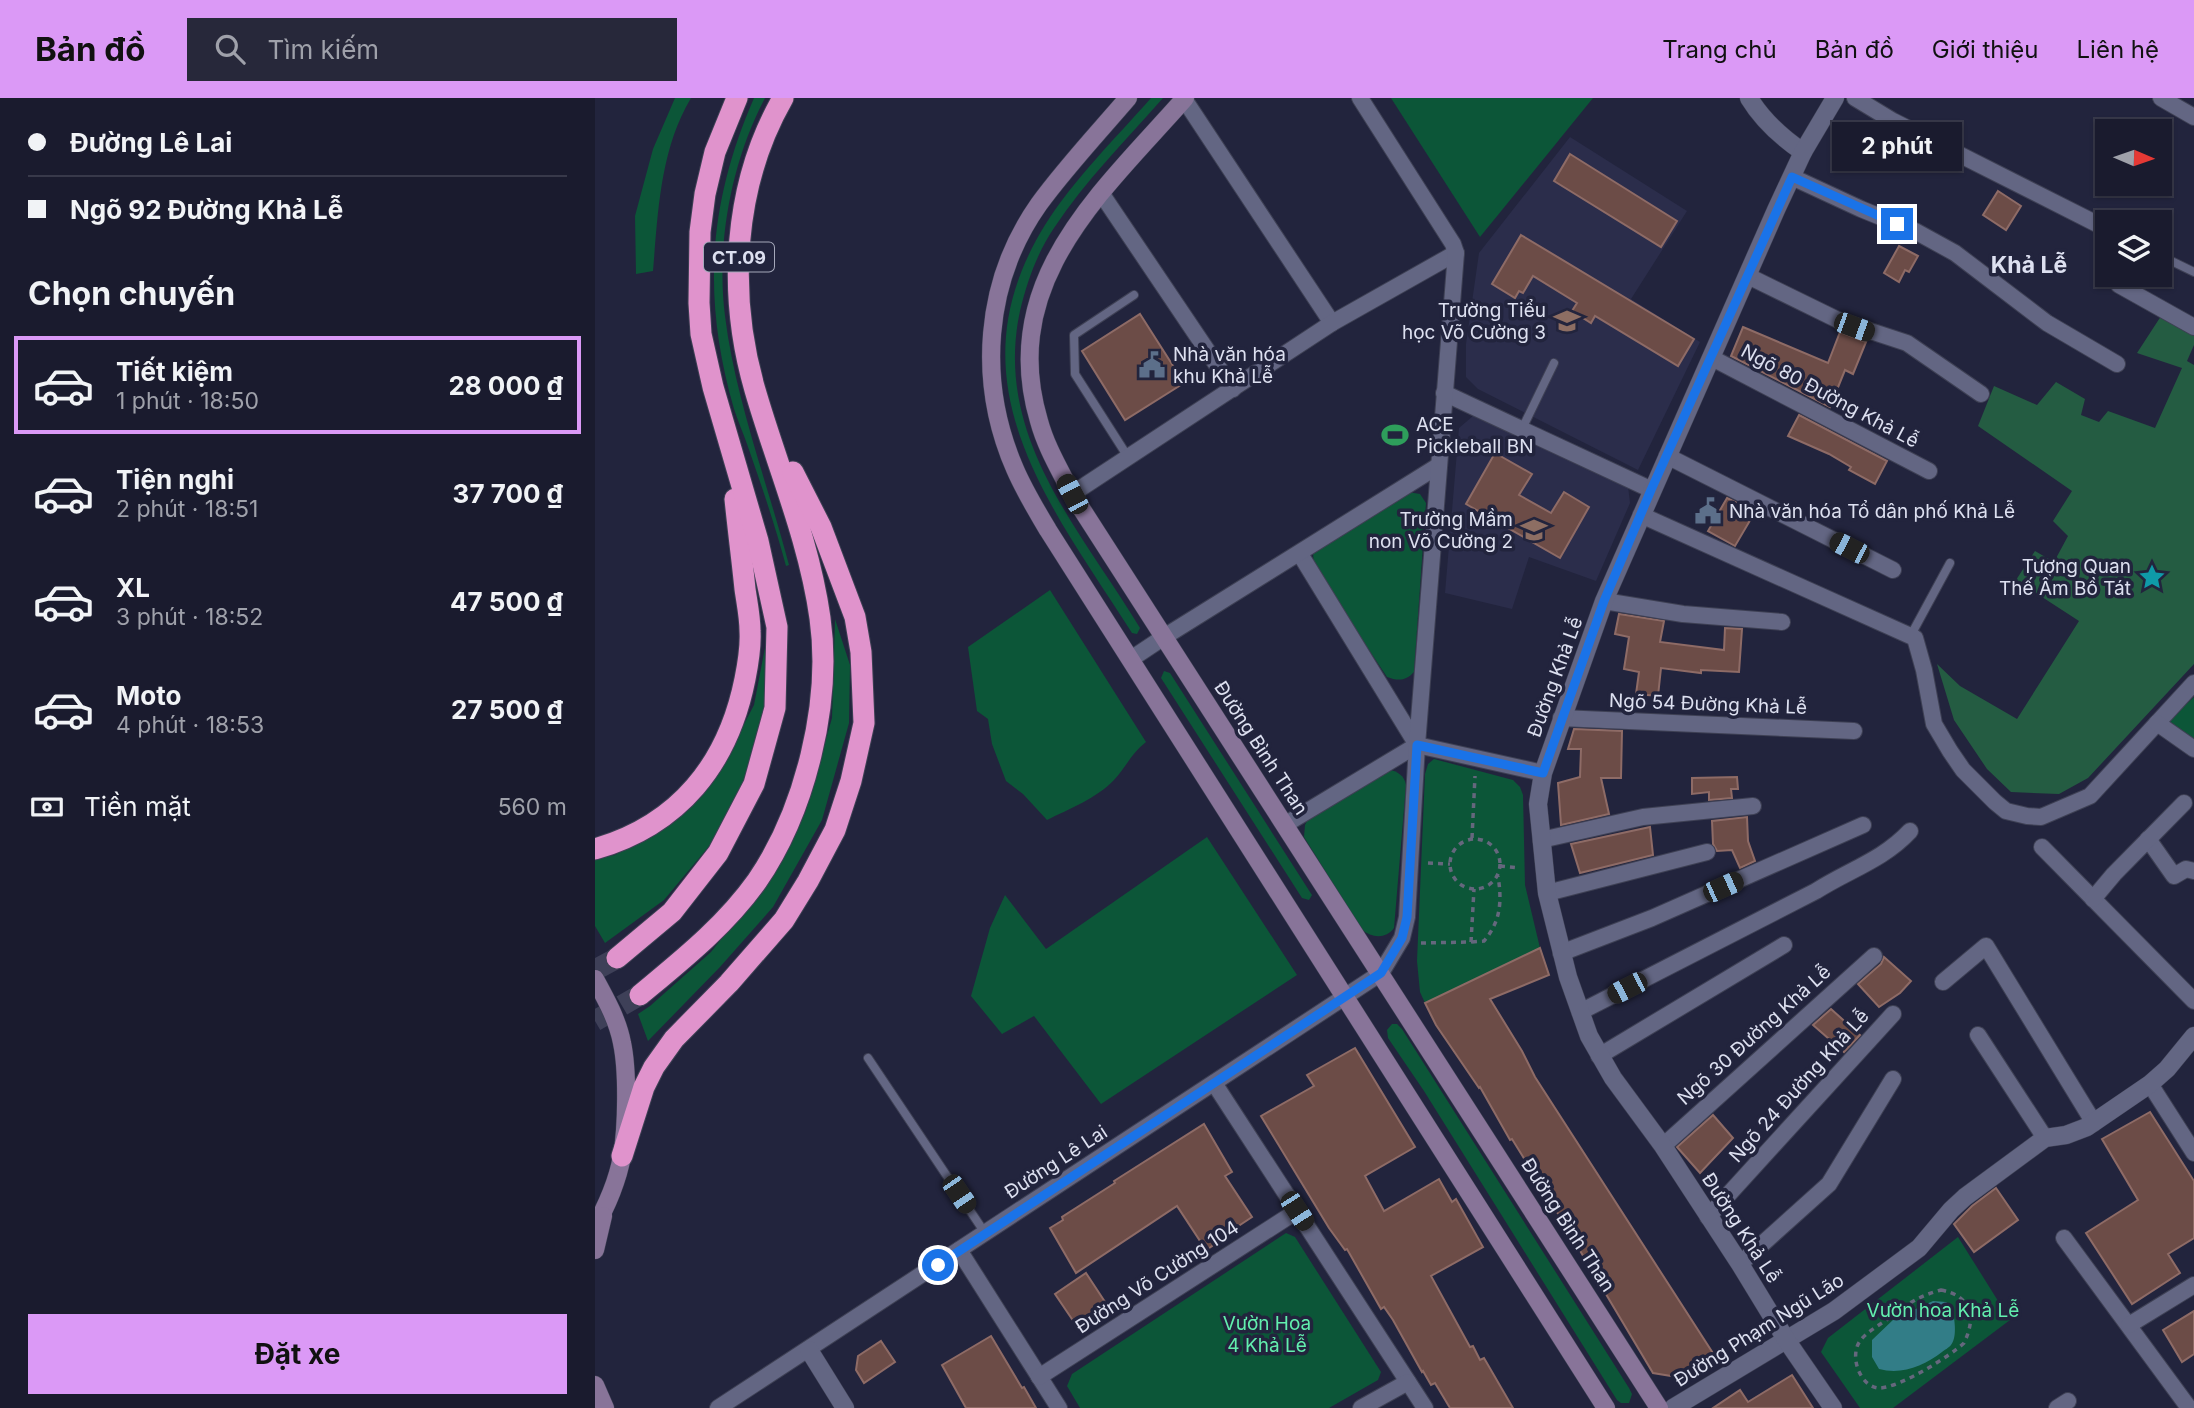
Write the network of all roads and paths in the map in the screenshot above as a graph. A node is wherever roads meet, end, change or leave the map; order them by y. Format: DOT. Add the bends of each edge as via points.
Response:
graph roads {
  1 [pos="737,98"];
  2 [pos="783,98"];
  3 [pos="1128,98"];
  4 [pos="1360,98"];
  5 [pos="1749,98"];
  6 [pos="1835,98"];
  7 [pos="1855,98"];
  8 [pos="2161,98"];
  9 [pos="1184,99"];
  10 [pos="2194,117"];
  11 [pos="1803,152"];
  12 [pos="1792,177"];
  13 [pos="1101,193"];
  14 [pos="2095,223"];
  15 [pos="1456,253"];
  16 [pos="2172,261"];
  17 [pos="2194,272"];
  18 [pos="1748,276"];
  19 [pos="2123,287"];
  20 [pos="1134,295"];
  21 [pos="1332,323"];
  22 [pos="2194,327"];
  23 [pos="1712,358"];
  24 [pos="1554,363"];
  25 [pos="2117,364"];
  26 [pos="1234,388"];
  27 [pos="1444,393"];
  28 [pos="1981,394"];
  29 [pos="766,421"];
  30 [pos="1523,429"];
  31 [pos="728,445"];
  32 [pos="1667,456"];
  33 [pos="1128,457"];
  34 [pos="1439,466"];
  35 [pos="1929,471"];
  36 [pos="1651,490"];
  37 [pos="1072,494"];
  38 [pos="1641,515"];
  39 [pos="1300,554"];
  40 [pos="1950,563"];
  41 [pos="1893,570"];
  42 [pos="1604,601"];
  43 [pos="1782,622"];
  44 [pos="1911,635"];
  45 [pos="1164,637"];
  46 [pos="1131,659"];
  47 [pos="2194,683"];
  48 [pos="1562,718"];
  49 [pos="2157,723"];
  50 [pos="1854,731"];
  51 [pos="1417,745"];
  52 [pos="2194,748"];
  53 [pos="1543,773"];
  54 [pos="1476,774"];
  55 [pos="2184,803"];
  56 [pos="1753,806"];
  57 [pos="1286,824"];
  58 [pos="1863,825"];
  59 [pos="1910,831"];
  60 [pos="1472,839"];
  61 [pos="1541,839"];
  62 [pos="2148,839"];
  63 [pos="2042,847"];
  64 [pos="595,849"];
  65 [pos="1707,852"];
  66 [pos="1425,863"];
  67 [pos="1450,864"];
  68 [pos="1500,866"];
  69 [pos="1519,868"];
  70 [pos="2194,870"];
  71 [pos="1498,876"];
  72 [pos="1474,889"];
  73 [pos="1547,893"];
  74 [pos="2093,899"];
  75 [pos="1471,942"];
  76 [pos="1422,943"];
  77 [pos="1784,945"];
  78 [pos="1562,953"];
  79 [pos="1874,956"];
  80 [pos="617,958"];
  81 [pos="1381,973"];
  82 [pos="595,979"];
  83 [pos="1943,982"];
  84 [pos="640,995"];
  85 [pos="1345,997"];
  86 [pos="2194,1001"];
  87 [pos="1580,1012"];
  88 [pos="1893,1014"];
  89 [pos="1978,1035"];
  90 [pos="2194,1036"];
  91 [pos="1599,1056"];
  92 [pos="868,1058"];
  93 [pos="1893,1079"];
  94 [pos="1214,1083"];
  95 [pos="2150,1084"];
  96 [pos="2094,1123"];
  97 [pos="2045,1138"];
  98 [pos="1663,1146"];
  99 [pos="2194,1153"];
  100 [pos="622,1156"];
  101 [pos="1297,1211"];
  102 [pos="1708,1217"];
  103 [pos="599,1219"];
  104 [pos="986,1233"];
  105 [pos="2064,1238"];
  106 [pos="595,1250"];
  107 [pos="959,1250"];
  108 [pos="1740,1264"];
  109 [pos="2194,1285"];
  110 [pos="2129,1325"];
  111 [pos="1968,1331"];
  112 [pos="1787,1341"];
  113 [pos="809,1350"];
  114 [pos="1039,1377"];
  115 [pos="1408,1382"];
  116 [pos="595,1385"];
  117 [pos="605,1408"];
  118 [pos="718,1408"];
  119 [pos="845,1408"];
  120 [pos="1059,1408"];
  121 [pos="1361,1408"];
  122 [pos="1425,1408"];
  123 [pos="1606,1408"];
  124 [pos="1659,1408"];
  125 [pos="1673,1408"];
  126 [pos="1833,1408"];
  127 [pos="2189,1408"];
  1 -- 31 [label="highway, CT.09" via="715,152 705,194 699,261 701,334"];
  2 -- 29 [label="highway, CT.09" via="753,163 740,244 741,326"];
  3 -- 46 [label="main road" via="1038,205 1013,247 994,311 990,360 998,419 1015,469 1048,530"];
  4 -- 15 [label="street"];
  5 -- 11 [label="street" via="1777,133"];
  6 -- 11 [label="street, Đường Khả Lễ"];
  7 -- 14 [label="street"];
  8 -- 10 [label="street"];
  9 -- 13 [label="main road, Đường Bình Than"];
  9 -- 21 [label="street"];
  11 -- 12 [label="street, Đường Khả Lễ"];
  12 -- 18 [label="street, Đường Khả Lễ"];
  12 -- 25 [label="street" via="1955,253 2047,323"];
  13 -- 26 [label="street"];
  13 -- 37 [label="main road, Đường Bình Than" via="1070,232 1051,266 1032,334 1031,372 1038,420"];
  15 -- 21 [label="street"];
  15 -- 27 [label="street"];
  16 -- 17 [label="lane"];
  18 -- 23 [label="street, Đường Khả Lễ"];
  18 -- 28 [label="street" via="1840,321 1907,343"];
  19 -- 22 [label="street"];
  20 -- 33 [label="lane" via="1074,335 1076,373"];
  21 -- 26 [label="street"];
  23 -- 32 [label="street, Đường Khả Lễ"];
  23 -- 35 [label="street, Ngõ 80 Đường Khả Lễ"];
  24 -- 30 [label="lane"];
  26 -- 33 [label="street"];
  27 -- 30 [label="street"];
  27 -- 34 [label="street"];
  29 -- 84 [label="highway" via="801,530 820,618 823,658 815,734 796,803 757,880 702,944"];
  29 -- 100 [label="highway" via="821,527 855,617 864,723 835,830 809,881 772,934 674,1039 654,1067"];
  30 -- 36 [label="street"];
  31 -- 64 [label="highway" via="750,632 736,719 712,767 683,799 650,827"];
  31 -- 80 [label="highway" via="758,541 777,627 775,708 754,784 718,853 672,912"];
  32 -- 36 [label="street, Đường Khả Lễ"];
  32 -- 41 [label="street"];
  33 -- 37 [label="street"];
  34 -- 39 [label="street"];
  34 -- 51 [label="street"];
  36 -- 38 [label="street, Đường Khả Lễ"];
  37 -- 45 [label="main road, Đường Bình Than"];
  38 -- 42 [label="street, Đường Khả Lễ"];
  38 -- 44 [label="street"];
  39 -- 45 [label="street"];
  39 -- 51 [label="street"];
  40 -- 44 [label="lane"];
  42 -- 43 [label="street" via="1683,614"];
  42 -- 48 [label="street, Đường Khả Lễ"];
  44 -- 49 [label="street" via="1917,643 1934,724 1963,770 2005,811 2042,817 2090,796"];
  45 -- 46 [label="street"];
  45 -- 57 [label="main road, Đường Bình Than"];
  46 -- 85 [label="main road"];
  47 -- 49 [label="street"];
  48 -- 50 [label="street, Ngõ 54 Đường Khả Lễ"];
  48 -- 53 [label="street, Đường Khả Lễ"];
  49 -- 52 [label="street"];
  51 -- 53 [label="street"];
  51 -- 57 [label="street"];
  51 -- 81 [label="street" via="1407,917 1402,938"];
  53 -- 61 [label="street, Đường Khả Lễ" via="1538,804"];
  54 -- 60 [label="path"];
  55 -- 62 [label="street"];
  56 -- 61 [label="street" via="1643,817"];
  57 -- 81 [label="main road, Đường Bình Than"];
  58 -- 78 [label="street"];
  59 -- 87 [label="street" via="1880,857"];
  60 -- 67 [label="path" via="1457,847"];
  60 -- 68 [label="path" via="1494,846"];
  61 -- 73 [label="street, Đường Khả Lễ"];
  62 -- 70 [label="street" via="2175,876"];
  62 -- 74 [label="street"];
  63 -- 74 [label="street"];
  65 -- 73 [label="street"];
  66 -- 67 [label="path"];
  67 -- 72 [label="path" via="1456,880"];
  68 -- 69 [label="path"];
  68 -- 71 [label="path"];
  71 -- 72 [label="path" via="1486,887"];
  71 -- 75 [label="path" via="1500,911 1484,941"];
  72 -- 75 [label="path"];
  73 -- 78 [label="street, Đường Khả Lễ"];
  74 -- 86 [label="street"];
  75 -- 76 [label="path"];
  77 -- 91 [label="street"];
  78 -- 87 [label="street, Đường Khả Lễ"];
  79 -- 98 [label="street, Ngõ 30 Đường Khả Lễ"];
  81 -- 85 [label="street, Đường Lê Lai"];
  81 -- 124 [label="main road, Đường Bình Than"];
  82 -- 100 [label="main road" via="622,1042 626,1077"];
  83 -- 96 [label="street" via="1986,946"];
  85 -- 94 [label="street, Đường Lê Lai"];
  85 -- 123 [label="main road"];
  87 -- 91 [label="street, Đường Khả Lễ"];
  88 -- 102 [label="street, Ngõ 24 Đường Khả Lễ"];
  89 -- 97 [label="street"];
  90 -- 95 [label="street, Đường Phạm Ngũ Lão"];
  91 -- 98 [label="street, Đường Khả Lễ"];
  92 -- 104 [label="lane"];
  93 -- 108 [label="street" via="1829,1184"];
  94 -- 101 [label="street"];
  94 -- 104 [label="street, Đường Lê Lai"];
  95 -- 96 [label="street, Đường Phạm Ngũ Lão"];
  95 -- 99 [label="street"];
  96 -- 97 [label="street, Đường Phạm Ngũ Lão" via="2078,1132"];
  97 -- 112 [label="street, Đường Phạm Ngũ Lão" via="1965,1197 1919,1248"];
  98 -- 102 [label="street, Đường Khả Lễ"];
  100 -- 103 [label="main road"];
  101 -- 114 [label="street, Đường Võ Cường 104"];
  101 -- 115 [label="street"];
  102 -- 108 [label="street, Đường Khả Lễ"];
  103 -- 106 [label="main road"];
  104 -- 107 [label="street, Đường Lê Lai"];
  105 -- 110 [label="street"];
  107 -- 113 [label="street, Đường Lê Lai"];
  107 -- 114 [label="street"];
  108 -- 112 [label="street, Đường Khả Lễ"];
  109 -- 110 [label="street"];
  110 -- 127 [label="street"];
  111 -- 111 [label="path" via="1970,1314 1962,1297 1941,1290 1928,1293 1860,1340 1856,1362 1872,1386 1900,1384 1958,1348"];
  112 -- 125 [label="street, Đường Phạm Ngũ Lão"];
  112 -- 126 [label="street, Đường Khả Lễ"];
  113 -- 118 [label="street, Đường Lê Lai"];
  113 -- 119 [label="street"];
  114 -- 120 [label="street"];
  115 -- 121 [label="street"];
  115 -- 122 [label="street"];
  116 -- 117 [label="main road"];
}
